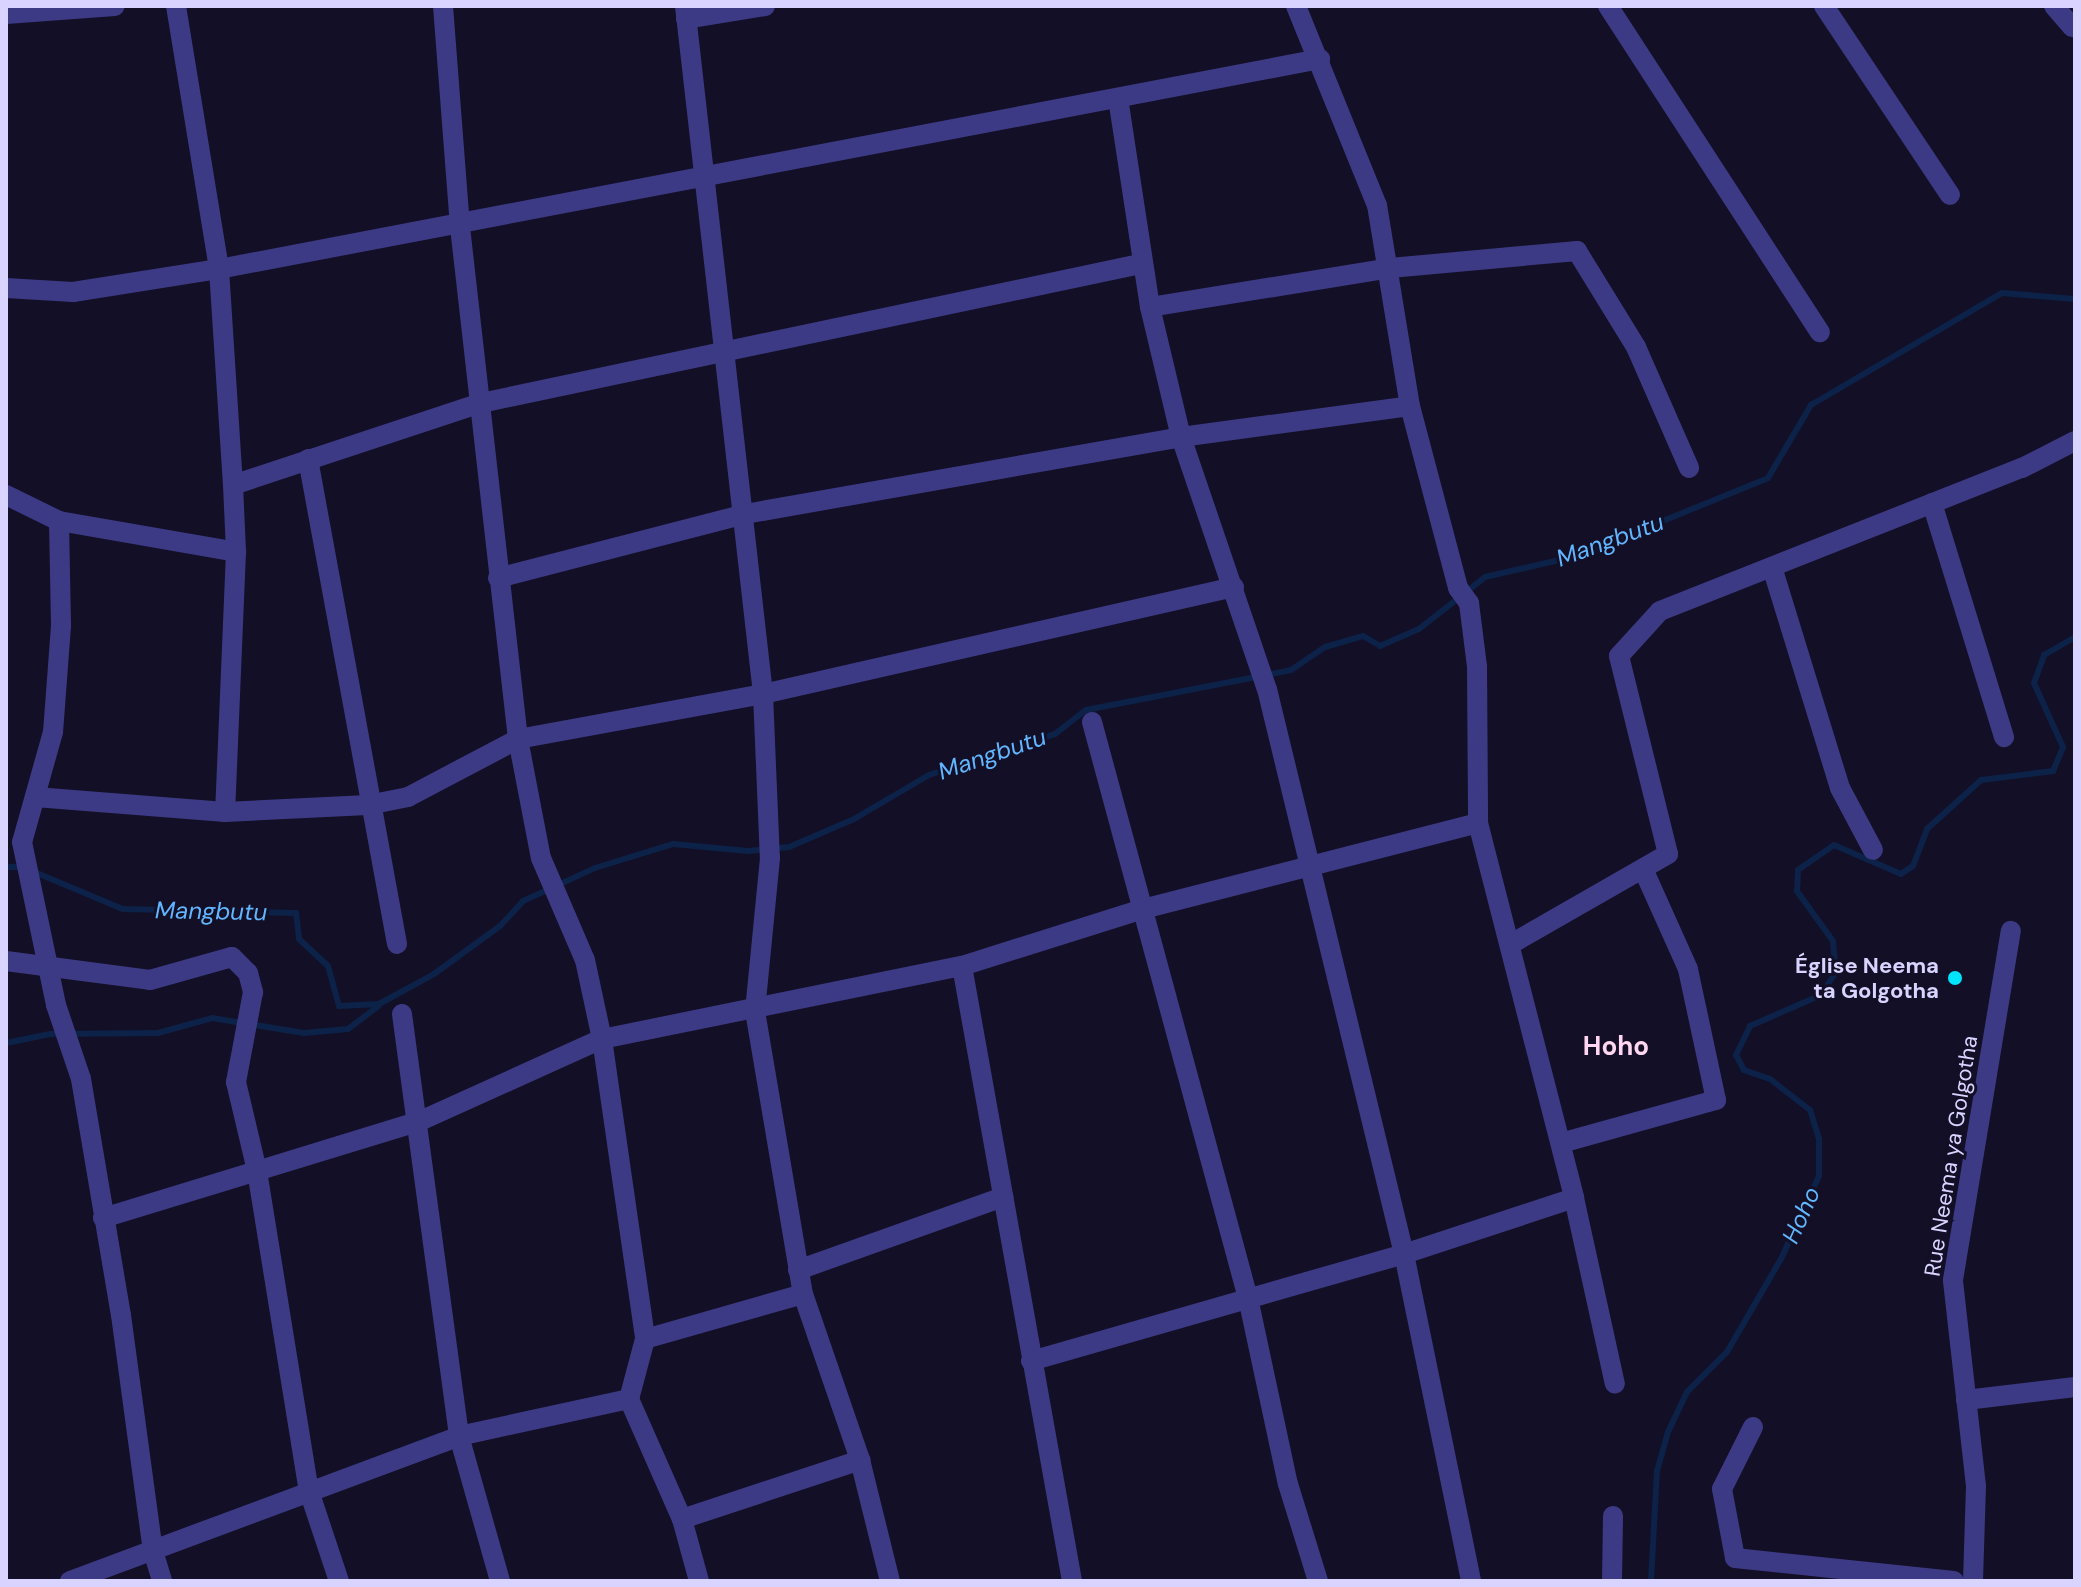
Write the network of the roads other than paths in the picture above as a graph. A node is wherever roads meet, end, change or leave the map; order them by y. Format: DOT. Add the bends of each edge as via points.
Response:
graph roads {
  1 [pos="115,6"];
  2 [pos="176,6"];
  3 [pos="443,6"];
  4 [pos="765,6"];
  5 [pos="1296,6"];
  6 [pos="1608,6"];
  7 [pos="1824,6"];
  8 [pos="2054,6"];
  9 [pos="685,12"];
  10 [pos="6,14"];
  11 [pos="2072,27"];
  12 [pos="1320,59"];
  13 [pos="1118,98"];
  14 [pos="700,176"];
  15 [pos="1950,195"];
  16 [pos="460,227"];
  17 [pos="1140,264"];
  18 [pos="1390,268"];
  19 [pos="219,269"];
  20 [pos="6,288"];
  21 [pos="1150,307"];
  22 [pos="1820,332"];
  23 [pos="723,348"];
  24 [pos="481,403"];
  25 [pos="1410,406"];
  26 [pos="1181,437"];
  27 [pos="2075,441"];
  28 [pos="308,459"];
  29 [pos="1689,468"];
  30 [pos="233,485"];
  31 [pos="6,495"];
  32 [pos="1932,503"];
  33 [pos="745,514"];
  34 [pos="59,521"];
  35 [pos="236,552"];
  36 [pos="1772,567"];
  37 [pos="498,578"];
  38 [pos="1234,587"];
  39 [pos="763,694"];
  40 [pos="1092,722"];
  41 [pos="2004,737"];
  42 [pos="518,739"];
  43 [pos="35,797"];
  44 [pos="368,805"];
  45 [pos="225,812"];
  46 [pos="1478,823"];
  47 [pos="1873,850"];
  48 [pos="1309,866"];
  49 [pos="1643,869"];
  50 [pos="1143,909"];
  51 [pos="2011,931"];
  52 [pos="397,944"];
  53 [pos="1511,944"];
  54 [pos="6,961"];
  55 [pos="48,963"];
  56 [pos="962,966"];
  57 [pos="755,1011"];
  58 [pos="402,1014"];
  59 [pos="602,1039"];
  60 [pos="420,1121"];
  61 [pos="1561,1143"];
  62 [pos="257,1171"];
  63 [pos="1003,1197"];
  64 [pos="1574,1198"];
  65 [pos="103,1218"];
  66 [pos="1404,1254"];
  67 [pos="798,1270"];
  68 [pos="803,1294"];
  69 [pos="1248,1298"];
  70 [pos="645,1339"];
  71 [pos="1031,1361"];
  72 [pos="1615,1384"];
  73 [pos="2075,1387"];
  74 [pos="629,1399"];
  75 [pos="1966,1400"];
  76 [pos="1753,1427"];
  77 [pos="459,1436"];
  78 [pos="860,1460"];
  79 [pos="309,1491"];
  80 [pos="1613,1516"];
  81 [pos="682,1519"];
  82 [pos="153,1551"];
  83 [pos="70,1581"];
  84 [pos="162,1581"];
  85 [pos="339,1581"];
  86 [pos="500,1581"];
  87 [pos="699,1581"];
  88 [pos="890,1581"];
  89 [pos="1072,1581"];
  90 [pos="1318,1581"];
  91 [pos="1471,1581"];
  92 [pos="1612,1581"];
  93 [pos="1954,1581"];
  94 [pos="1973,1581"];
  1 -- 10 [label="street"];
  2 -- 19 [label="street"];
  3 -- 16 [label="street"];
  4 -- 9 [label="street"];
  5 -- 12 [label="street"];
  6 -- 22 [label="street"];
  7 -- 15 [label="street"];
  8 -- 11 [label="street"];
  9 -- 14 [label="street"];
  12 -- 13 [label="street"];
  12 -- 18 [label="street" via="1377,205"];
  13 -- 14 [label="street"];
  13 -- 17 [label="street"];
  14 -- 16 [label="street"];
  14 -- 23 [label="street"];
  16 -- 19 [label="street"];
  16 -- 24 [label="street"];
  17 -- 21 [label="street"];
  17 -- 23 [label="street"];
  18 -- 21 [label="street"];
  18 -- 25 [label="street"];
  18 -- 29 [label="street" via="1577,251 1636,347"];
  19 -- 20 [label="street" via="73,292"];
  19 -- 30 [label="street"];
  21 -- 26 [label="street"];
  23 -- 24 [label="street"];
  23 -- 33 [label="street"];
  24 -- 28 [label="street"];
  24 -- 37 [label="street"];
  25 -- 26 [label="street"];
  25 -- 46 [label="street" via="1464,596 1477,666"];
  26 -- 33 [label="street"];
  26 -- 38 [label="street"];
  27 -- 32 [label="street"];
  28 -- 30 [label="street"];
  28 -- 44 [label="street"];
  30 -- 35 [label="street"];
  31 -- 34 [label="street"];
  32 -- 36 [label="street"];
  32 -- 41 [label="street"];
  33 -- 37 [label="street"];
  33 -- 39 [label="street"];
  34 -- 35 [label="street"];
  34 -- 43 [label="street" via="61,626 53,732"];
  35 -- 45 [label="street"];
  36 -- 47 [label="street" via="1840,788"];
  36 -- 49 [label="street" via="1660,611 1619,656 1668,854"];
  37 -- 42 [label="street"];
  38 -- 39 [label="street"];
  38 -- 48 [label="street" via="1267,689"];
  39 -- 42 [label="street"];
  39 -- 57 [label="street" via="770,858"];
  40 -- 50 [label="street"];
  42 -- 44 [label="street" via="408,797"];
  42 -- 59 [label="street" via="541,858 585,960"];
  43 -- 45 [label="street"];
  43 -- 55 [label="street" via="22,842"];
  44 -- 45 [label="street"];
  44 -- 52 [label="street"];
  46 -- 48 [label="street"];
  46 -- 53 [label="street"];
  48 -- 50 [label="street"];
  48 -- 66 [label="street"];
  49 -- 53 [label="street"];
  49 -- 61 [label="street" via="1688,969 1716,1100"];
  50 -- 56 [label="street"];
  50 -- 69 [label="street"];
  51 -- 75 [label="street, Rue Neema ya Golgotha" via="1953,1280"];
  53 -- 61 [label="street"];
  54 -- 55 [label="street"];
  55 -- 62 [label="street" via="150,980 232,957 248,973 253,992 236,1082"];
  55 -- 65 [label="street" via="81,1079"];
  56 -- 57 [label="street"];
  56 -- 63 [label="street"];
  57 -- 59 [label="street"];
  57 -- 67 [label="street"];
  58 -- 60 [label="street"];
  59 -- 60 [label="street"];
  59 -- 70 [label="street"];
  60 -- 62 [label="street"];
  60 -- 77 [label="street"];
  61 -- 64 [label="street"];
  62 -- 65 [label="street"];
  62 -- 79 [label="street"];
  63 -- 67 [label="street"];
  63 -- 71 [label="street"];
  64 -- 66 [label="street"];
  64 -- 72 [label="street"];
  65 -- 82 [label="street"];
  66 -- 69 [label="street"];
  66 -- 91 [label="street"];
  67 -- 68 [label="street"];
  68 -- 70 [label="street"];
  68 -- 78 [label="street"];
  69 -- 71 [label="street"];
  69 -- 90 [label="street" via="1288,1484"];
  70 -- 74 [label="street"];
  71 -- 89 [label="street"];
  73 -- 75 [label="street"];
  74 -- 77 [label="street"];
  74 -- 81 [label="street"];
  75 -- 94 [label="street, Rue Neema ya Golgotha" via="1976,1486"];
  76 -- 93 [label="street" via="1722,1489 1735,1558"];
  77 -- 79 [label="street"];
  77 -- 86 [label="street"];
  78 -- 81 [label="street"];
  78 -- 88 [label="street"];
  79 -- 82 [label="street"];
  79 -- 85 [label="street"];
  80 -- 92 [label="street"];
  81 -- 87 [label="street"];
  82 -- 83 [label="street"];
  82 -- 84 [label="street"];
}
